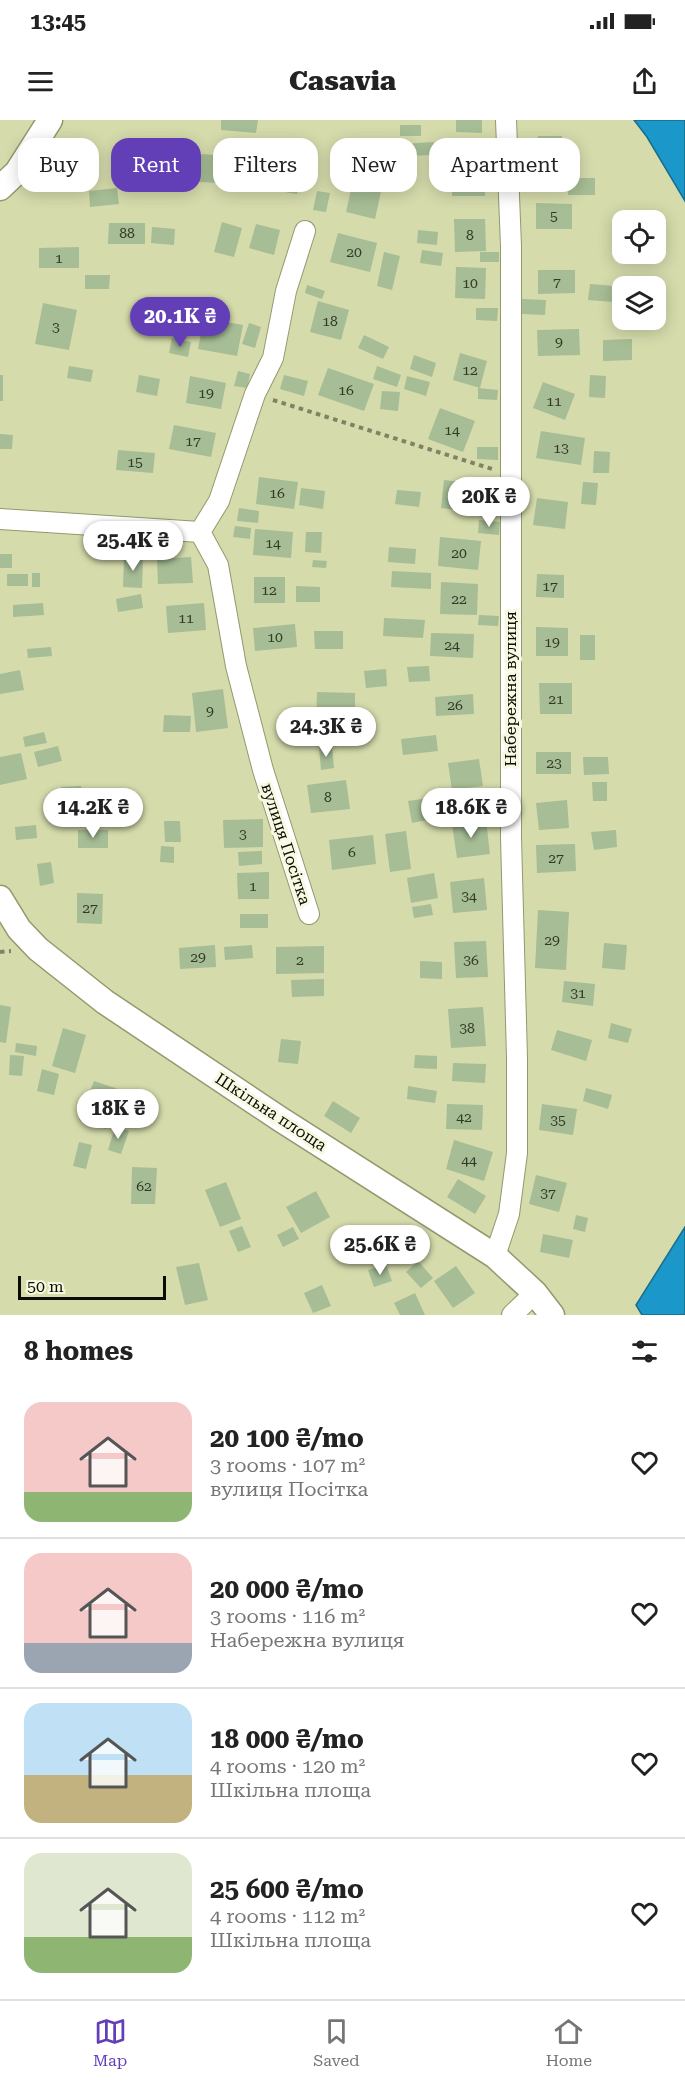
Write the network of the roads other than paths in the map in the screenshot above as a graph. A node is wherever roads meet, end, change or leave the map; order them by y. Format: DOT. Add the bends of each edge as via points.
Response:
graph roads {
  1 [pos="50,120"];
  2 [pos="507,120"];
  3 [pos="0,188"];
  4 [pos="305,231"];
  5 [pos="0,519"];
  6 [pos="200,532"];
  7 [pos="0,898"];
  8 [pos="309,914"];
  9 [pos="495,1256"];
  10 [pos="535,1293"];
  11 [pos="512,1315"];
  12 [pos="552,1315"];
  1 -- 3 [label="street" via="18,172"];
  2 -- 9 [label="street, Набережна вулиця" via="511,246 510,838 517,1153 508,1214"];
  4 -- 6 [label="street" via="286,291 273,358 255,394 219,501"];
  5 -- 6 [label="street"];
  6 -- 8 [label="street, вулиця Посітка" via="218,565 236,666 263,770"];
  7 -- 9 [label="street, Шкільна площа" via="19,929 38,949 105,1002"];
  9 -- 10 [label="street, Шкільна площа"];
  10 -- 11 [label="street"];
  10 -- 12 [label="street, Шкільна площа"];
}
